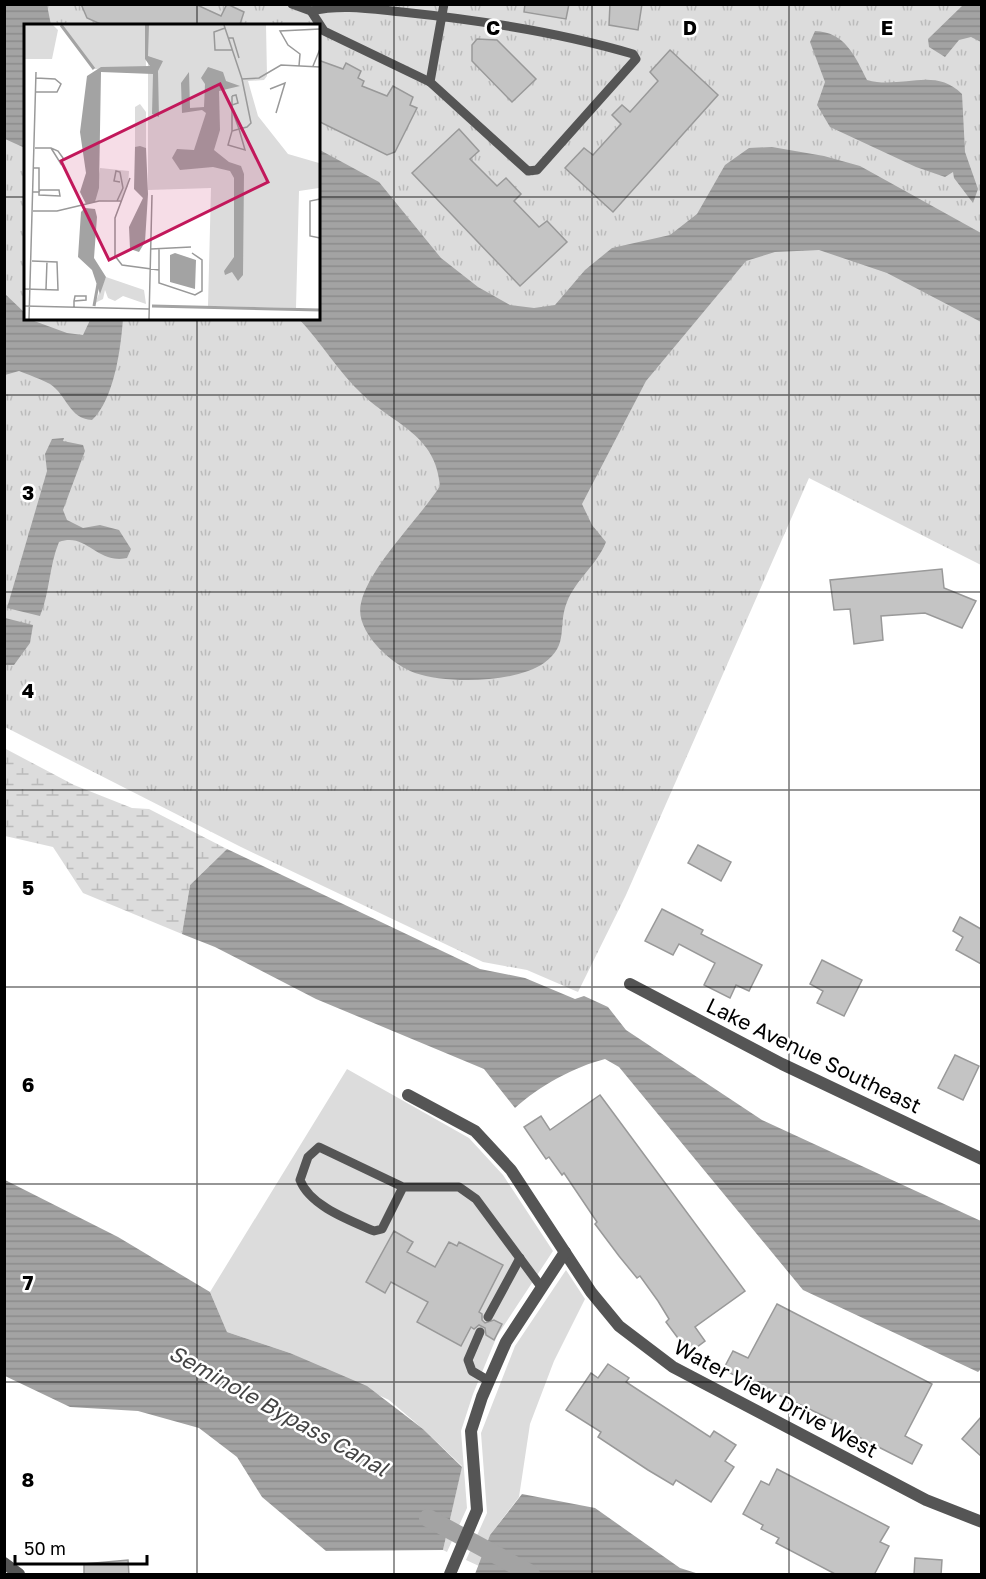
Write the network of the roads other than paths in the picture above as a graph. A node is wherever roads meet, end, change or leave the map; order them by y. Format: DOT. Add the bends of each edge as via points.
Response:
graph roads {
  1 [pos="292,4"];
  2 [pos="444,4"];
  3 [pos="310,11"];
  4 [pos="442,16"];
  5 [pos="319,24"];
  6 [pos="320,25"];
  7 [pos="430,82"];
  8 [pos="630,984"];
  9 [pos="408,1095"];
  10 [pos="981,1159"];
  11 [pos="403,1187"];
  12 [pos="565,1252"];
  13 [pos="520,1258"];
  14 [pos="542,1288"];
  15 [pos="488,1317"];
  16 [pos="480,1332"];
  17 [pos="489,1382"];
  18 [pos="981,1521"];
  19 [pos="4,1563"];
  20 [pos="19,1575"];
  21 [pos="450,1575"];
  1 -- 3 [label="lane"];
  2 -- 4 [label="lane"];
  3 -- 4 [label="lane" via="336,6"];
  3 -- 5 [label="lane"];
  4 -- 7 [label="lane"];
  4 -- 7 [label="lane" via="597,43 633,54 636,59 537,170 528,171"];
  6 -- 7 [label="lane" via="324,31"];
  8 -- 10 [label="street, Lake Avenue Southeast" via="782,1064"];
  9 -- 12 [label="street, Water View Drive West" via="475,1131 511,1170"];
  11 -- 11 [label="lane" via="319,1147 308,1157 300,1180 312,1199 374,1231 382,1229"];
  11 -- 13 [label="lane" via="459,1187 476,1199"];
  12 -- 14 [label="street"];
  12 -- 18 [label="street, Water View Drive West" via="619,1326 673,1367 926,1500"];
  13 -- 14 [label="lane"];
  13 -- 15 [label="lane"];
  14 -- 17 [label="street" via="506,1342"];
  16 -- 17 [label="lane" via="468,1360 472,1371"];
  17 -- 21 [label="street" via="471,1431 477,1510"];
  19 -- 20 [label="street"];
}
